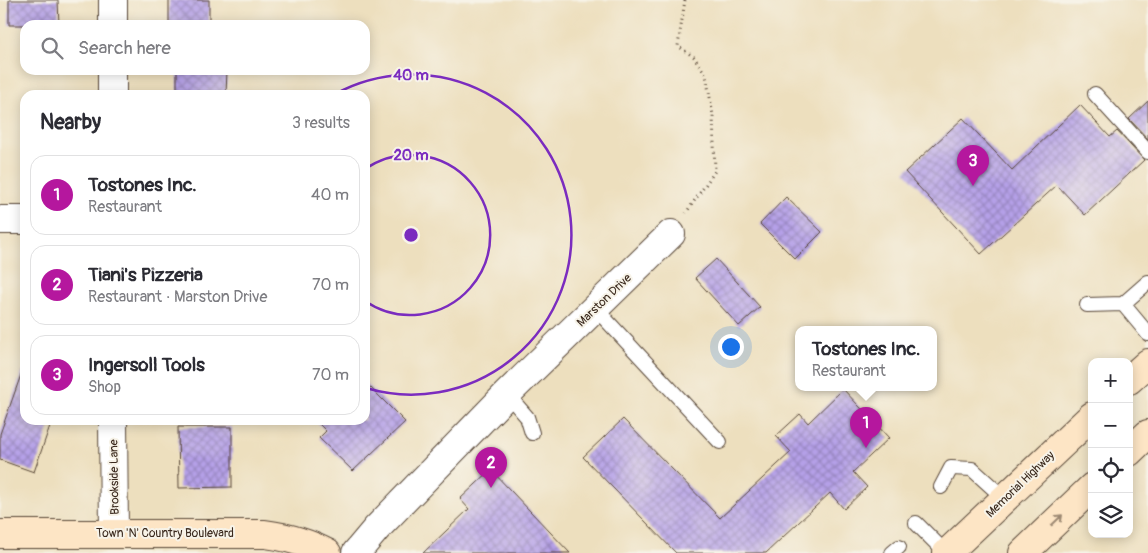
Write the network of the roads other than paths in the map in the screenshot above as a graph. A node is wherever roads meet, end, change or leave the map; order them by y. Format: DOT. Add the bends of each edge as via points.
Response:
graph roads {
  1 [pos="113,0"];
  2 [pos="113,20"];
  3 [pos="112,75"];
  4 [pos="112,90"];
  5 [pos="1095,94"];
  6 [pos="1148,152"];
  7 [pos="0,220"];
  8 [pos="20,220"];
  9 [pos="671,234"];
  10 [pos="1148,282"];
  11 [pos="1123,304"];
  12 [pos="1087,305"];
  13 [pos="595,308"];
  14 [pos="1148,334"];
  15 [pos="1148,363"];
  16 [pos="1133,376"];
  17 [pos="507,394"];
  18 [pos="1088,420"];
  19 [pos="113,425"];
  20 [pos="532,434"];
  21 [pos="1148,434"];
  22 [pos="720,442"];
  23 [pos="1133,448"];
  24 [pos="941,486"];
  25 [pos="1088,491"];
  26 [pos="1005,499"];
  27 [pos="916,523"];
  28 [pos="114,533"];
  29 [pos="0,534"];
  30 [pos="326,553"];
  31 [pos="356,553"];
  32 [pos="947,553"];
  33 [pos="1023,553"];
  1 -- 2 [label="street"];
  3 -- 4 [label="street"];
  5 -- 6 [label="lane"];
  7 -- 8 [label="street"];
  9 -- 13 [label="street, Marston Drive"];
  10 -- 11 [label="lane"];
  11 -- 12 [label="lane"];
  11 -- 14 [label="lane"];
  13 -- 17 [label="street, Marston Drive"];
  13 -- 22 [label="lane"];
  15 -- 16 [label="main road"];
  17 -- 20 [label="lane" via="526,417"];
  17 -- 31 [label="street, Marston Drive"];
  18 -- 26 [label="main road, Memorial Highway"];
  19 -- 28 [label="street, Brookside Lane"];
  21 -- 23 [label="main road"];
  24 -- 26 [label="lane" via="950,468 972,469"];
  33 -- 25 [label="main road, one-way"];
  26 -- 32 [label="main road, Memorial Highway"];
  27 -- 32 [label="lane"];
  28 -- 29 [label="main road, Town 'N' Country Boulevard"];
  28 -- 30 [label="main road, Town 'N' Country Boulevard" via="265,534 302,541"];
}
